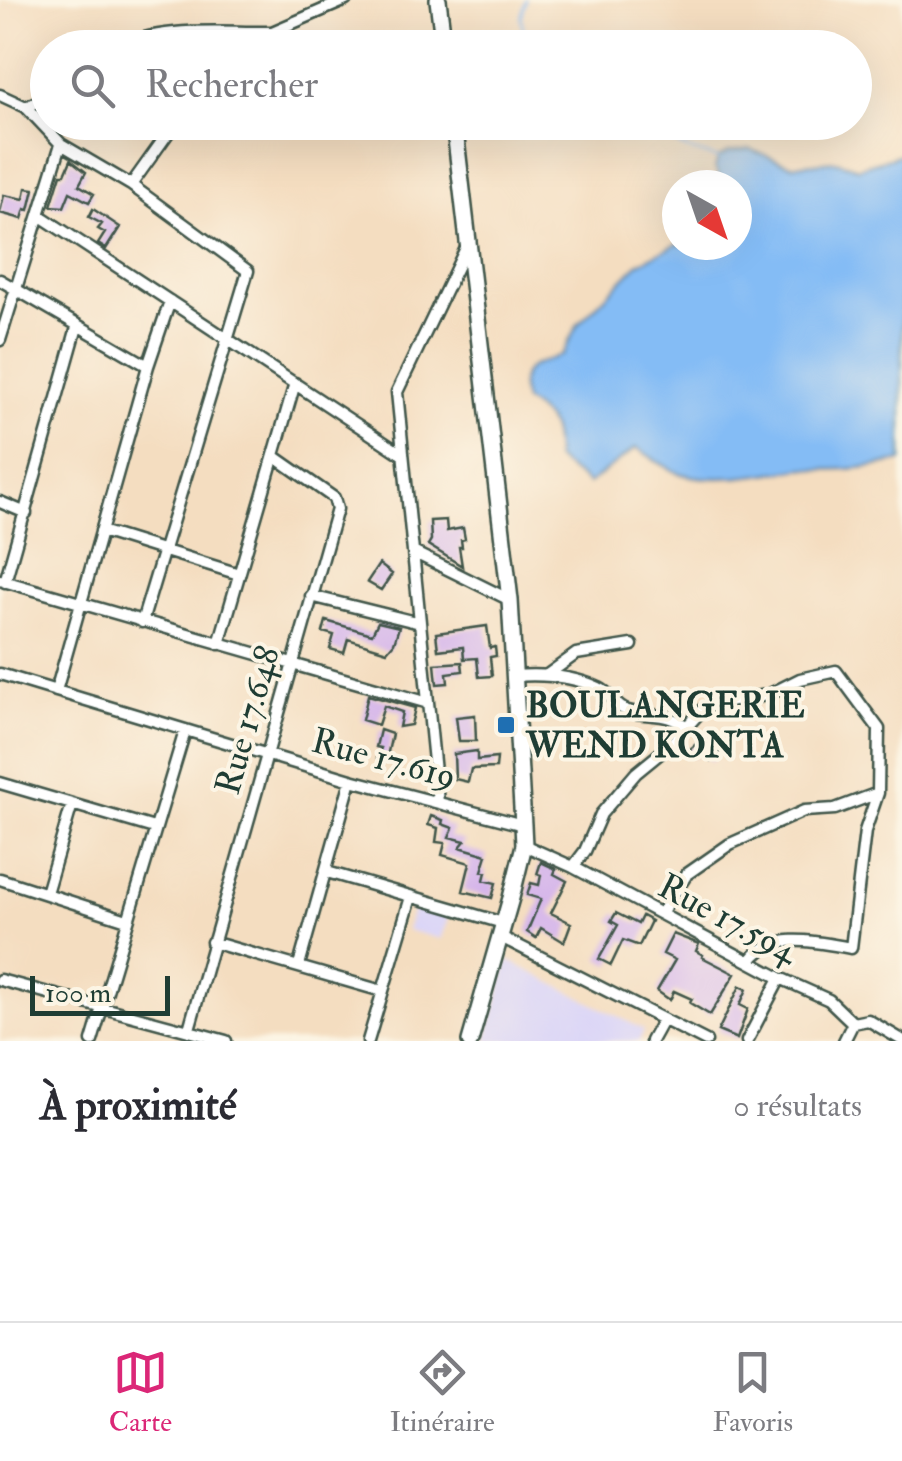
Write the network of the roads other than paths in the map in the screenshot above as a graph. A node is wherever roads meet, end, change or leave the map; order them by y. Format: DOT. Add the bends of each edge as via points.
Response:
graph roads {
  1 [pos="346,0"];
  2 [pos="438,0"];
  3 [pos="277,30"];
  4 [pos="442,30"];
  5 [pos="0,97"];
  6 [pos="30,104"];
  7 [pos="26,106"];
  8 [pos="30,110"];
  9 [pos="56,140"];
  10 [pos="163,140"];
  11 [pos="456,140"];
  12 [pos="60,144"];
  13 [pos="131,186"];
  14 [pos="39,214"];
  15 [pos="468,246"];
  16 [pos="0,280"];
  17 [pos="15,288"];
  18 [pos="170,301"];
  19 [pos="77,327"];
  20 [pos="0,340"];
  21 [pos="229,340"];
  22 [pos="148,366"];
  23 [pos="294,383"];
  24 [pos="403,455"];
  25 [pos="274,456"];
  26 [pos="0,502"];
  27 [pos="26,512"];
  28 [pos="101,531"];
  29 [pos="165,552"];
  30 [pos="413,552"];
  31 [pos="239,574"];
  32 [pos="3,581"];
  33 [pos="311,596"];
  34 [pos="510,600"];
  35 [pos="79,603"];
  36 [pos="142,622"];
  37 [pos="420,623"];
  38 [pos="218,644"];
  39 [pos="632,646"];
  40 [pos="292,664"];
  41 [pos="0,674"];
  42 [pos="514,676"];
  43 [pos="546,676"];
  44 [pos="56,692"];
  45 [pos="428,703"];
  46 [pos="687,726"];
  47 [pos="185,730"];
  48 [pos="267,754"];
  49 [pos="351,780"];
  50 [pos="0,782"];
  51 [pos="878,793"];
  52 [pos="438,802"];
  53 [pos="72,804"];
  54 [pos="524,825"];
  55 [pos="154,828"];
  56 [pos="524,844"];
  57 [pos="573,867"];
  58 [pos="328,872"];
  59 [pos="0,879"];
  60 [pos="46,893"];
  61 [pos="411,897"];
  62 [pos="661,914"];
  63 [pos="126,920"];
  64 [pos="501,929"];
  65 [pos="212,942"];
  66 [pos="750,962"];
  67 [pos="299,965"];
  68 [pos="780,978"];
  69 [pos="0,980"];
  70 [pos="382,991"];
  71 [pos="103,1007"];
  72 [pos="662,1021"];
  73 [pos="853,1023"];
  74 [pos="189,1029"];
  75 [pos="902,1040"];
  76 [pos="92,1041"];
  77 [pos="226,1041"];
  78 [pos="368,1041"];
  79 [pos="470,1041"];
  80 [pos="651,1041"];
  81 [pos="706,1041"];
  82 [pos="747,1041"];
  83 [pos="844,1041"];
  1 -- 3 [label="street"];
  2 -- 4 [label="street"];
  5 -- 7 [label="street"];
  6 -- 7 [label="street"];
  7 -- 8 [label="street"];
  9 -- 12 [label="street"];
  10 -- 13 [label="street"];
  11 -- 15 [label="street"];
  12 -- 13 [label="street"];
  12 -- 14 [label="street"];
  13 -- 21 [label="street" via="248,270"];
  14 -- 17 [label="street"];
  14 -- 18 [label="street"];
  15 -- 24 [label="street" via="398,391"];
  15 -- 34 [label="street"];
  16 -- 17 [label="street"];
  17 -- 19 [label="street"];
  17 -- 20 [label="street"];
  18 -- 21 [label="street"];
  18 -- 22 [label="street"];
  19 -- 22 [label="street"];
  19 -- 27 [label="street"];
  21 -- 23 [label="street"];
  21 -- 29 [label="street"];
  22 -- 28 [label="street"];
  23 -- 24 [label="street"];
  23 -- 25 [label="street"];
  24 -- 30 [label="street"];
  25 -- 31 [label="street"];
  25 -- 33 [label="street, Rue 17.648" via="336,501"];
  26 -- 27 [label="street"];
  27 -- 32 [label="street"];
  28 -- 29 [label="street"];
  28 -- 35 [label="street"];
  29 -- 31 [label="street"];
  29 -- 36 [label="street"];
  30 -- 34 [label="street"];
  30 -- 37 [label="street"];
  31 -- 38 [label="street"];
  32 -- 35 [label="street"];
  33 -- 37 [label="street"];
  33 -- 40 [label="street, Rue 17.648"];
  34 -- 42 [label="street"];
  35 -- 36 [label="street"];
  35 -- 44 [label="street"];
  36 -- 38 [label="street"];
  37 -- 45 [label="street"];
  38 -- 40 [label="street"];
  39 -- 43 [label="street" via="576,654"];
  40 -- 45 [label="street"];
  40 -- 48 [label="street, Rue 17.648"];
  41 -- 44 [label="street, Rue 17.619"];
  42 -- 43 [label="street"];
  42 -- 54 [label="street"];
  43 -- 46 [label="street" via="601,688 616,706"];
  44 -- 47 [label="street, Rue 17.619"];
  45 -- 52 [label="street"];
  46 -- 51 [label="street" via="721,702 753,699 836,670 879,729"];
  46 -- 57 [label="street" via="601,814"];
  47 -- 48 [label="street, Rue 17.619"];
  47 -- 55 [label="street"];
  48 -- 49 [label="street, Rue 17.619"];
  48 -- 65 [label="street, Rue 17.648"];
  49 -- 52 [label="street, Rue 17.619"];
  49 -- 58 [label="street"];
  50 -- 53 [label="street"];
  51 -- 62 [label="street" via="804,812 730,844 687,874"];
  51 -- 66 [label="street" via="866,832 851,948 783,941 759,949"];
  52 -- 54 [label="street, Rue 17.619"];
  53 -- 55 [label="street"];
  53 -- 60 [label="street"];
  54 -- 56 [label="street"];
  55 -- 63 [label="street"];
  56 -- 57 [label="street, Rue 17.594"];
  56 -- 64 [label="street"];
  57 -- 62 [label="street, Rue 17.594"];
  58 -- 61 [label="street"];
  58 -- 67 [label="street"];
  59 -- 60 [label="street"];
  60 -- 63 [label="street"];
  61 -- 64 [label="street"];
  61 -- 70 [label="street"];
  62 -- 66 [label="street, Rue 17.594"];
  63 -- 71 [label="street"];
  64 -- 72 [label="street"];
  64 -- 79 [label="street"];
  65 -- 67 [label="street"];
  65 -- 74 [label="street, Rue 17.648"];
  66 -- 68 [label="street, Rue 17.594"];
  67 -- 70 [label="street"];
  68 -- 73 [label="street, Rue 17.594" via="828,1000"];
  68 -- 82 [label="street"];
  69 -- 71 [label="street"];
  70 -- 78 [label="street"];
  71 -- 74 [label="street"];
  71 -- 76 [label="street"];
  72 -- 80 [label="street"];
  72 -- 81 [label="street"];
  73 -- 75 [label="street, Rue 17.594" via="868,1020"];
  73 -- 83 [label="street"];
  74 -- 77 [label="street"];
}
